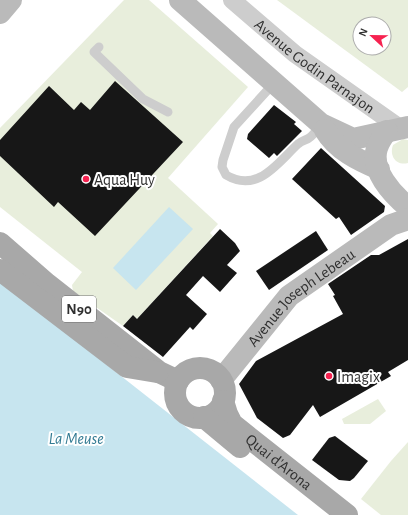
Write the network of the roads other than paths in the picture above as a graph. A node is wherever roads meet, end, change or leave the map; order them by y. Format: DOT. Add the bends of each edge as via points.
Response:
graph roads {
  1 [pos="11,0"];
  2 [pos="180,0"];
  3 [pos="232,0"];
  4 [pos="0,13"];
  5 [pos="99,47"];
  6 [pos="275,82"];
  7 [pos="168,112"];
  8 [pos="322,124"];
  9 [pos="398,129"];
  10 [pos="379,169"];
  11 [pos="402,213"];
  12 [pos="0,243"];
  13 [pos="0,270"];
  14 [pos="168,377"];
  15 [pos="222,390"];
  16 [pos="204,417"];
  17 [pos="326,515"];
  18 [pos="346,515"];
  1 -- 4 [label="street"];
  2 -- 6 [label="street, Avenue Godin Parnajon"];
  3 -- 9 [label="street, Avenue Godin Parnajon" via="295,54"];
  5 -- 7 [label="lane" via="94,52 143,99"];
  6 -- 8 [label="street, Avenue Godin Parnajon"];
  6 -- 8 [label="lane" via="234,127 223,160 222,167 226,175 238,181 253,180 266,174 299,143 310,138"];
  8 -- 9 [label="street, Avenue Godin Parnajon" via="353,139"];
  8 -- 10 [label="street, Avenue Godin Parnajon" via="329,136 347,154"];
  9 -- 10 [label="street" via="377,148"];
  10 -- 11 [label="street"];
  11 -- 15 [label="street, Avenue Joseph Lebeau" via="289,296"];
  12 -- 14 [label="main road, N90" via="47,284"];
  13 -- 14 [label="main road" via="127,368"];
  14 -- 15 [label="main road" via="194,368 204,368 214,372"];
  14 -- 16 [label="main road" via="182,410 188,415"];
  15 -- 16 [label="main road" via="219,408"];
  15 -- 18 [label="main road, Quai d'Arona" via="226,414 232,424"];
  16 -- 17 [label="main road, Quai d'Arona"];
}
